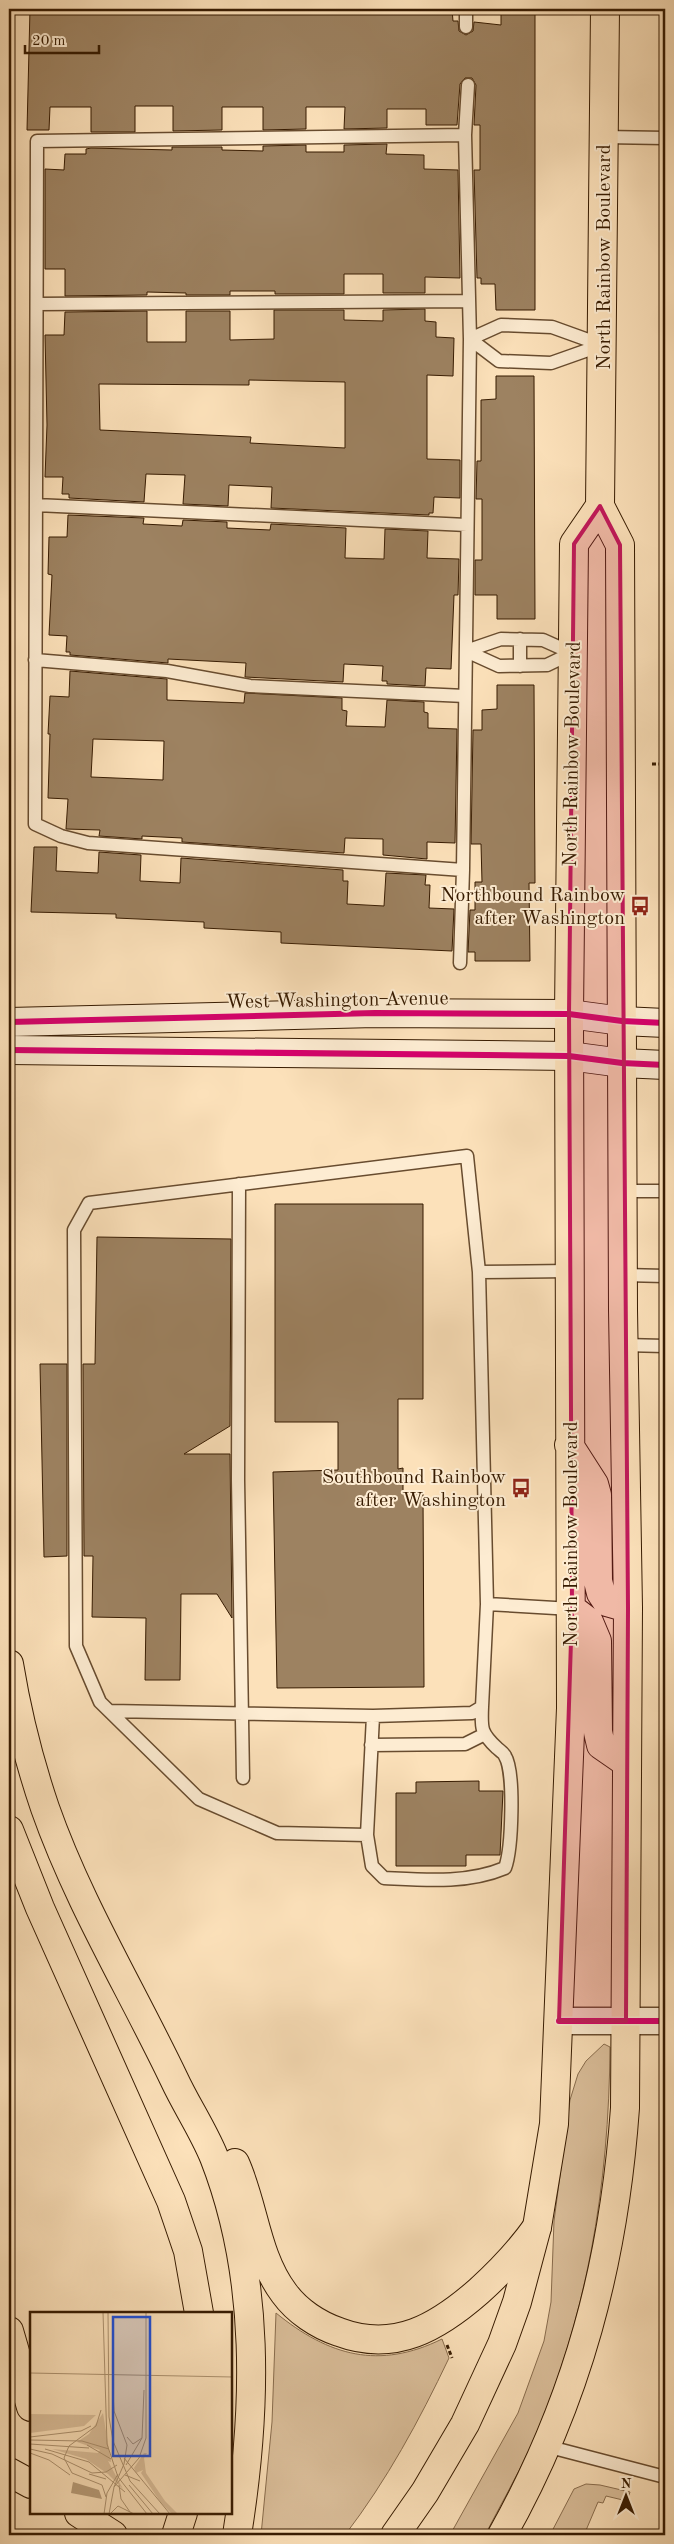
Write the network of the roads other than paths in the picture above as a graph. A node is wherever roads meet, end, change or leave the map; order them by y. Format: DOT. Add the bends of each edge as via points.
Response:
graph roads {
  1 [pos="466,9"];
  2 [pos="605,9"];
  3 [pos="466,27"];
  4 [pos="468,86"];
  5 [pos="465,135"];
  6 [pos="604,137"];
  7 [pos="665,138"];
  8 [pos="469,300"];
  9 [pos="37,304"];
  10 [pos="470,339"];
  11 [pos="602,345"];
  12 [pos="36,505"];
  13 [pos="600,506"];
  14 [pos="467,525"];
  15 [pos="520,639"];
  16 [pos="466,651"];
  17 [pos="572,652"];
  18 [pos="35,660"];
  19 [pos="520,666"];
  20 [pos="465,696"];
  21 [pos="463,870"];
  22 [pos="460,963"];
  23 [pos="569,1014"];
  24 [pos="622,1021"];
  25 [pos="9,1022"];
  26 [pos="665,1023"];
  27 [pos="22,1050"];
  28 [pos="569,1056"];
  29 [pos="622,1063"];
  30 [pos="665,1065"];
  31 [pos="239,1184"];
  32 [pos="665,1190"];
  33 [pos="624,1191"];
  34 [pos="569,1271"];
  35 [pos="479,1272"];
  36 [pos="624,1275"];
  37 [pos="665,1276"];
  38 [pos="624,1345"];
  39 [pos="665,1346"];
  40 [pos="569,1445"];
  41 [pos="487,1604"];
  42 [pos="628,1608"];
  43 [pos="572,1609"];
  44 [pos="9,1664"];
  45 [pos="482,1707"];
  46 [pos="110,1711"];
  47 [pos="241,1714"];
  48 [pos="373,1716"];
  49 [pos="483,1735"];
  50 [pos="371,1745"];
  51 [pos="627,1763"];
  52 [pos="243,1778"];
  53 [pos="9,1830"];
  54 [pos="367,1835"];
  55 [pos="559,2022"];
  56 [pos="626,2022"];
  57 [pos="665,2022"];
  58 [pos="163,2056"];
  59 [pos="537,2227"];
  60 [pos="199,2312"];
  61 [pos="9,2331"];
  62 [pos="30,2404"];
  63 [pos="546,2446"];
  64 [pos="9,2472"];
  65 [pos="665,2477"];
  66 [pos="30,2483"];
  67 [pos="67,2514"];
  68 [pos="81,2514"];
  69 [pos="183,2514"];
  70 [pos="76,2535"];
  71 [pos="113,2535"];
  72 [pos="176,2535"];
  73 [pos="236,2535"];
  74 [pos="395,2535"];
  75 [pos="502,2535"];
  1 -- 3 [label="lane"];
  2 -- 6 [label="main road, North Rainbow Boulevard"];
  4 -- 5 [label="lane"];
  5 -- 8 [label="lane"];
  5 -- 9 [label="lane" via="37,141"];
  6 -- 7 [label="lane"];
  6 -- 11 [label="main road, North Rainbow Boulevard"];
  8 -- 9 [label="lane"];
  8 -- 10 [label="lane"];
  9 -- 12 [label="lane"];
  10 -- 11 [label="lane" via="501,325 552,327"];
  10 -- 11 [label="lane" via="499,361 551,364"];
  10 -- 14 [label="lane"];
  11 -- 13 [label="main road, North Rainbow Boulevard"];
  12 -- 14 [label="lane"];
  12 -- 18 [label="lane"];
  13 -- 17 [label="main road, North Rainbow Boulevard" via="574,544"];
  13 -- 24 [label="main road, North Rainbow Boulevard" via="620,545"];
  14 -- 16 [label="lane"];
  15 -- 16 [label="lane" via="501,638"];
  15 -- 17 [label="lane" via="543,640"];
  15 -- 19 [label="lane"];
  16 -- 19 [label="lane" via="499,666"];
  16 -- 20 [label="lane"];
  17 -- 19 [label="lane" via="547,665"];
  17 -- 23 [label="main road, North Rainbow Boulevard"];
  18 -- 20 [label="lane" via="167,671 250,686"];
  18 -- 21 [label="lane" via="35,824 67,838 88,842"];
  20 -- 21 [label="lane"];
  21 -- 22 [label="lane"];
  23 -- 24 [label="main road, West Washington Avenue"];
  23 -- 25 [label="main road, West Washington Avenue" via="375,1013"];
  23 -- 28 [label="main road, North Rainbow Boulevard"];
  24 -- 26 [label="main road, West Washington Avenue"];
  24 -- 29 [label="main road, North Rainbow Boulevard"];
  27 -- 28 [label="main road"];
  28 -- 29 [label="main road"];
  28 -- 34 [label="main road, North Rainbow Boulevard"];
  29 -- 30 [label="main road"];
  29 -- 33 [label="main road, North Rainbow Boulevard"];
  31 -- 35 [label="lane" via="467,1156"];
  31 -- 46 [label="lane" via="89,1203 74,1230 76,1646 100,1702"];
  31 -- 47 [label="lane"];
  32 -- 33 [label="lane"];
  33 -- 36 [label="main road, North Rainbow Boulevard"];
  34 -- 35 [label="lane"];
  34 -- 40 [label="main road, North Rainbow Boulevard"];
  35 -- 41 [label="lane"];
  36 -- 37 [label="lane"];
  36 -- 38 [label="main road, North Rainbow Boulevard"];
  38 -- 39 [label="lane"];
  38 -- 42 [label="main road, North Rainbow Boulevard"];
  40 -- 42 [label="main road" via="594,1484 597,1495 598,1581 601,1593 607,1602"];
  40 -- 43 [label="main road, North Rainbow Boulevard"];
  41 -- 43 [label="lane"];
  41 -- 45 [label="lane"];
  42 -- 51 [label="main road, North Rainbow Boulevard"];
  43 -- 51 [label="main road" via="589,1622 597,1641 601,1745"];
  43 -- 55 [label="main road, North Rainbow Boulevard"];
  44 -- 58 [label="main road" via="23,1733 45,1809 81,1894"];
  45 -- 48 [label="lane" via="472,1714"];
  45 -- 49 [label="lane"];
  46 -- 47 [label="lane"];
  46 -- 54 [label="lane" via="199,1799 277,1833"];
  47 -- 48 [label="lane"];
  47 -- 52 [label="lane"];
  48 -- 50 [label="lane"];
  49 -- 50 [label="lane" via="465,1744"];
  49 -- 54 [label="lane" via="506,1757 509,1772 510,1855 505,1868 470,1878 384,1878 372,1866"];
  50 -- 54 [label="lane"];
  51 -- 56 [label="main road, North Rainbow Boulevard"];
  53 -- 60 [label="main road" via="40,1908 171,2201 188,2251"];
  55 -- 56 [label="street"];
  55 -- 59 [label="main road, North Rainbow Boulevard" via="554,2124"];
  56 -- 57 [label="street"];
  56 -- 63 [label="main road, North Rainbow Boulevard" via="621,2159 610,2232 588,2334"];
  58 -- 59 [label="main road" via="232,2156 265,2258 279,2286 299,2309 329,2328 343,2334 374,2339 402,2337 428,2329 449,2316 499,2273"];
  58 -- 73 [label="main road" via="213,2155 228,2198 243,2264 249,2309 251,2378 246,2468"];
  59 -- 74 [label="main road, North Rainbow Boulevard" via="512,2316 493,2366 445,2458"];
  61 -- 62 [label="main road"];
  63 -- 65 [label="lane"];
  63 -- 75 [label="main road, North Rainbow Boulevard"];
  64 -- 66 [label="main road"];
  67 -- 70 [label="main road"];
  68 -- 71 [label="main road"];
  69 -- 72 [label="main road"];
}
